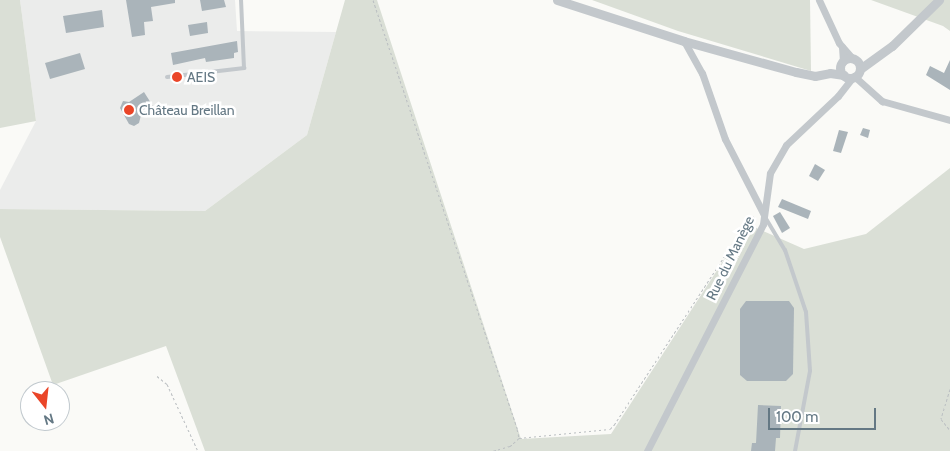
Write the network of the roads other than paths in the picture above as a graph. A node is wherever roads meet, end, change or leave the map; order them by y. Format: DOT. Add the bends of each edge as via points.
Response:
graph roads {
  1 [pos="241,0"];
  2 [pos="557,0"];
  3 [pos="819,0"];
  4 [pos="939,0"];
  5 [pos="684,41"];
  6 [pos="842,47"];
  7 [pos="854,58"];
  8 [pos="871,59"];
  9 [pos="842,62"];
  10 [pos="830,73"];
  11 [pos="853,74"];
  12 [pos="167,77"];
  13 [pos="950,120"];
  14 [pos="764,214"];
  15 [pos="647,451"];
  16 [pos="795,451"];
  1 -- 12 [label="lane" via="244,68"];
  2 -- 5 [label="street"];
  3 -- 6 [label="street"];
  4 -- 8 [label="street" via="892,46"];
  5 -- 10 [label="street" via="796,72 815,76"];
  5 -- 14 [label="street" via="702,73 725,140"];
  6 -- 7 [label="street"];
  6 -- 9 [label="street"];
  7 -- 8 [label="street"];
  7 -- 9 [label="street"];
  7 -- 11 [label="street"];
  8 -- 11 [label="street"];
  9 -- 10 [label="street"];
  9 -- 11 [label="street"];
  10 -- 11 [label="street"];
  11 -- 13 [label="street" via="882,101"];
  11 -- 14 [label="street, Rue du Manège" via="845,89 786,145 770,173"];
  14 -- 15 [label="street, Rue du Manège" via="759,233"];
  14 -- 16 [label="lane" via="785,250 806,312 810,371"];
}
